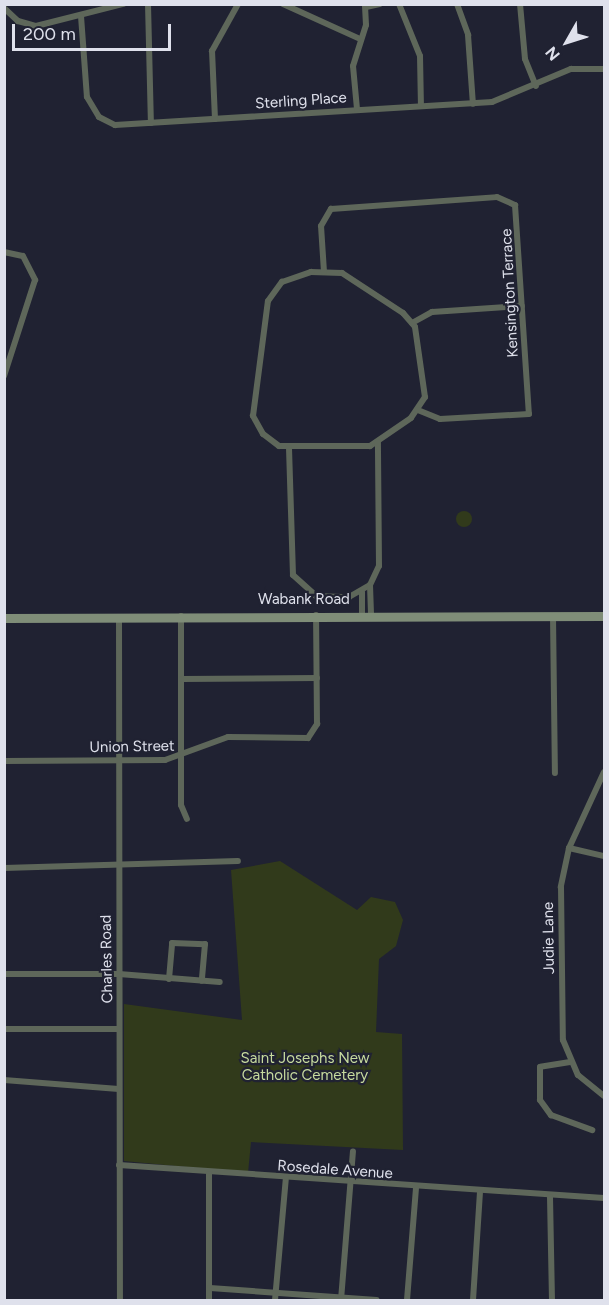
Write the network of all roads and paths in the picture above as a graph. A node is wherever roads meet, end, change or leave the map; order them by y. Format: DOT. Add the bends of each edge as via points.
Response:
graph roads {
  1 [pos="123,4"];
  2 [pos="140,4"];
  3 [pos="238,4"];
  4 [pos="283,4"];
  5 [pos="380,4"];
  6 [pos="399,4"];
  7 [pos="457,4"];
  8 [pos="520,4"];
  9 [pos="148,6"];
  10 [pos="365,6"];
  11 [pos="4,8"];
  12 [pos="81,16"];
  13 [pos="360,39"];
  14 [pos="604,69"];
  15 [pos="536,86"];
  16 [pos="473,104"];
  17 [pos="421,106"];
  18 [pos="357,109"];
  19 [pos="214,119"];
  20 [pos="151,123"];
  21 [pos="4,252"];
  22 [pos="324,272"];
  23 [pos="522,306"];
  24 [pos="412,323"];
  25 [pos="4,376"];
  26 [pos="418,410"];
  27 [pos="378,442"];
  28 [pos="289,448"];
  29 [pos="370,585"];
  30 [pos="362,592"];
  31 [pos="316,615"];
  32 [pos="367,615"];
  33 [pos="181,616"];
  34 [pos="553,616"];
  35 [pos="604,616"];
  36 [pos="119,617"];
  37 [pos="4,618"];
  38 [pos="317,678"];
  39 [pos="182,679"];
  40 [pos="182,759"];
  41 [pos="4,760"];
  42 [pos="119,760"];
  43 [pos="604,772"];
  44 [pos="555,773"];
  45 [pos="187,819"];
  46 [pos="569,848"];
  47 [pos="604,856"];
  48 [pos="238,861"];
  49 [pos="4,867"];
  50 [pos="119,868"];
  51 [pos="4,974"];
  52 [pos="119,974"];
  53 [pos="169,980"];
  54 [pos="202,981"];
  55 [pos="220,982"];
  56 [pos="4,1029"];
  57 [pos="119,1029"];
  58 [pos="570,1062"];
  59 [pos="4,1080"];
  60 [pos="119,1089"];
  61 [pos="604,1096"];
  62 [pos="592,1130"];
  63 [pos="353,1151"];
  64 [pos="119,1165"];
  65 [pos="209,1174"];
  66 [pos="286,1177"];
  67 [pos="350,1182"];
  68 [pos="416,1188"];
  69 [pos="480,1193"];
  70 [pos="550,1197"];
  71 [pos="604,1198"];
  72 [pos="210,1288"];
  73 [pos="276,1292"];
  74 [pos="341,1299"];
  75 [pos="120,1300"];
  76 [pos="209,1300"];
  77 [pos="275,1300"];
  78 [pos="377,1300"];
  79 [pos="407,1300"];
  80 [pos="472,1300"];
  81 [pos="552,1300"];
  1 -- 12 [label="street"];
  2 -- 9 [label="street"];
  3 -- 19 [label="street" via="212,51"];
  4 -- 13 [label="street"];
  5 -- 10 [label="street"];
  6 -- 17 [label="street" via="420,56"];
  7 -- 16 [label="street" via="468,35"];
  8 -- 15 [label="street" via="525,59"];
  9 -- 20 [label="street"];
  10 -- 13 [label="street"];
  11 -- 12 [label="street" via="18,21 36,26"];
  12 -- 20 [label="street, Sterling Place" via="92,109 115,125"];
  13 -- 18 [label="street" via="353,66"];
  14 -- 15 [label="street, Sterling Place" via="571,69"];
  15 -- 16 [label="street, Sterling Place" via="501,101"];
  16 -- 17 [label="street, Sterling Place"];
  17 -- 18 [label="street, Sterling Place"];
  18 -- 19 [label="street, Sterling Place"];
  19 -- 20 [label="street, Sterling Place"];
  21 -- 25 [label="street" via="23,256 35,280"];
  22 -- 23 [label="street, Kensington Terrace" via="321,226 331,209 502,197 518,215"];
  22 -- 24 [label="street" via="342,273"];
  22 -- 28 [label="street" via="287,279 266,307 252,410 266,438"];
  23 -- 24 [label="street" via="432,312"];
  23 -- 26 [label="street, Kensington Terrace" via="529,414 440,419"];
  24 -- 26 [label="street" via="425,381"];
  26 -- 27 [label="street"];
  27 -- 28 [label="street" via="347,449"];
  27 -- 29 [label="street" via="379,566"];
  28 -- 30 [label="street" via="293,575 316,596"];
  29 -- 30 [label="street"];
  29 -- 32 [label="street"];
  30 -- 32 [label="street"];
  31 -- 32 [label="street, Wabank Road"];
  31 -- 33 [label="street, Wabank Road"];
  31 -- 38 [label="street, Union Street"];
  32 -- 34 [label="street, Wabank Road"];
  33 -- 36 [label="street, Wabank Road"];
  33 -- 39 [label="street"];
  34 -- 35 [label="street, Wabank Road"];
  34 -- 44 [label="street"];
  36 -- 37 [label="street, Wabank Road"];
  36 -- 42 [label="street, Charles Road"];
  38 -- 39 [label="street"];
  38 -- 40 [label="street, Union Street" via="317,724 308,738 228,737"];
  39 -- 40 [label="street"];
  40 -- 42 [label="street, Union Street"];
  40 -- 45 [label="street" via="181,805"];
  41 -- 42 [label="street, Union Street"];
  42 -- 50 [label="street, Charles Road"];
  43 -- 46 [label="street, Judie Lane"];
  46 -- 47 [label="street"];
  46 -- 58 [label="street, Judie Lane" via="561,886 562,1031"];
  48 -- 50 [label="street"];
  49 -- 50 [label="street"];
  50 -- 52 [label="street, Charles Road"];
  51 -- 52 [label="street"];
  52 -- 53 [label="street"];
  52 -- 57 [label="street, Charles Road"];
  53 -- 54 [label="street"];
  53 -- 54 [label="street" via="172,943 205,944"];
  54 -- 55 [label="street"];
  56 -- 57 [label="street"];
  57 -- 60 [label="street, Charles Road"];
  58 -- 61 [label="street"];
  58 -- 62 [label="street" via="540,1067 540,1100 551,1114"];
  59 -- 60 [label="street"];
  60 -- 64 [label="street, Charles Road"];
  63 -- 67 [label="street"];
  64 -- 65 [label="street, Rosedale Avenue"];
  64 -- 75 [label="street, Charles Road"];
  65 -- 66 [label="street, Rosedale Avenue"];
  65 -- 72 [label="street"];
  66 -- 67 [label="street, Rosedale Avenue"];
  66 -- 73 [label="street"];
  67 -- 68 [label="street, Rosedale Avenue"];
  67 -- 74 [label="street"];
  68 -- 69 [label="street, Rosedale Avenue"];
  68 -- 79 [label="street"];
  69 -- 70 [label="street, Rosedale Avenue"];
  69 -- 80 [label="street"];
  70 -- 71 [label="street, Rosedale Avenue"];
  70 -- 81 [label="street"];
  72 -- 73 [label="street"];
  72 -- 76 [label="street"];
  73 -- 74 [label="street"];
  73 -- 77 [label="street"];
  74 -- 78 [label="street"];
}
